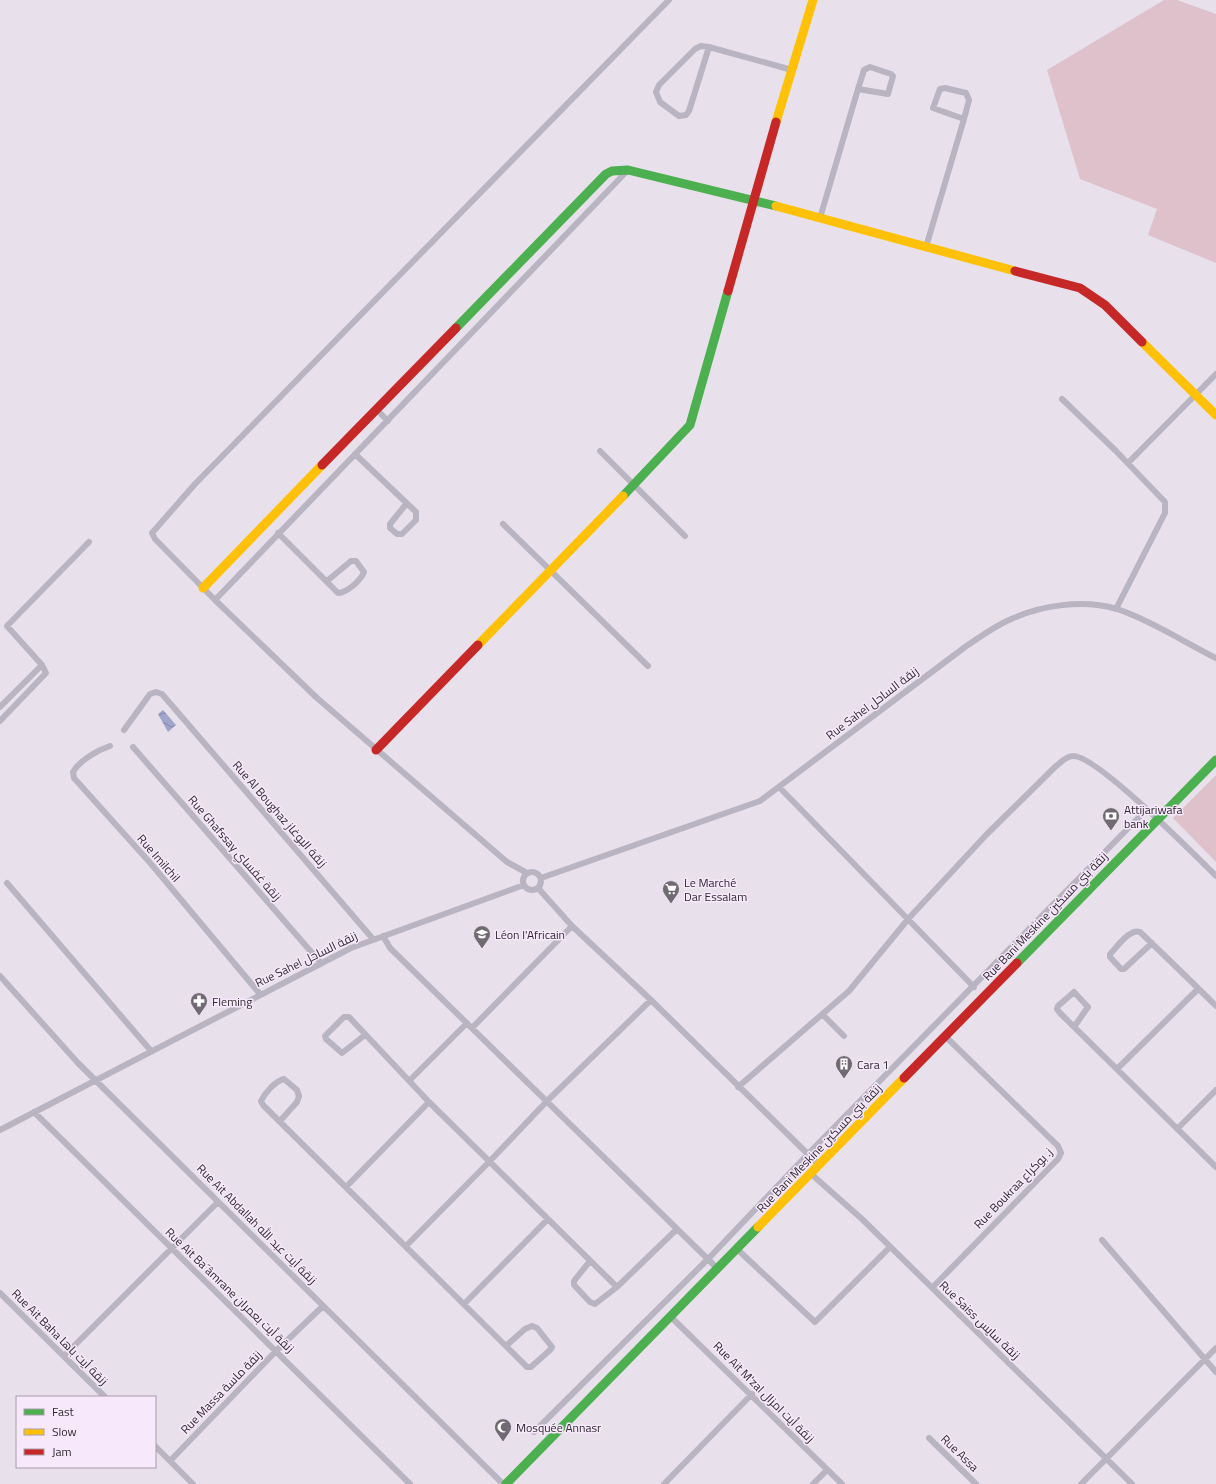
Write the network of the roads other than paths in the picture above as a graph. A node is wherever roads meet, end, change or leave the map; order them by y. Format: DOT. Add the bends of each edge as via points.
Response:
graph roads {
  1 [pos="669,0"];
  2 [pos="813,0"];
  3 [pos="709,47"];
  4 [pos="792,70"];
  5 [pos="858,89"];
  6 [pos="964,119"];
  7 [pos="628,170"];
  8 [pos="753,200"];
  9 [pos="820,218"];
  10 [pos="926,247"];
  11 [pos="1216,374"];
  12 [pos="1196,395"];
  13 [pos="1062,399"];
  14 [pos="378,410"];
  15 [pos="1216,415"];
  16 [pos="388,421"];
  17 [pos="600,451"];
  18 [pos="356,454"];
  19 [pos="1128,464"];
  20 [pos="633,484"];
  21 [pos="407,503"];
  22 [pos="503,524"];
  23 [pos="278,533"];
  24 [pos="685,536"];
  25 [pos="89,542"];
  26 [pos="551,571"];
  27 [pos="327,581"];
  28 [pos="203,588"];
  29 [pos="215,600"];
  30 [pos="1116,609"];
  31 [pos="1216,658"];
  32 [pos="42,665"];
  33 [pos="648,666"];
  34 [pos="0,708"];
  35 [pos="0,721"];
  36 [pos="124,730"];
  37 [pos="110,746"];
  38 [pos="133,747"];
  39 [pos="376,750"];
  40 [pos="1216,760"];
  41 [pos="779,787"];
  42 [pos="1147,809"];
  43 [pos="1157,818"];
  44 [pos="527,873"];
  45 [pos="1216,876"];
  46 [pos="541,878"];
  47 [pos="7,883"];
  48 [pos="524,885"];
  49 [pos="538,888"];
  50 [pos="909,918"];
  51 [pos="572,926"];
  52 [pos="382,936"];
  53 [pos="373,939"];
  54 [pos="1152,943"];
  55 [pos="320,962"];
  56 [pos="0,976"];
  57 [pos="974,986"];
  58 [pos="1198,989"];
  59 [pos="260,994"];
  60 [pos="651,1000"];
  61 [pos="1216,1006"];
  62 [pos="823,1015"];
  63 [pos="467,1023"];
  64 [pos="1074,1027"];
  65 [pos="472,1028"];
  66 [pos="365,1035"];
  67 [pos="844,1036"];
  68 [pos="945,1036"];
  69 [pos="152,1050"];
  70 [pos="1117,1069"];
  71 [pos="95,1080"];
  72 [pos="409,1081"];
  73 [pos="738,1087"];
  74 [pos="1216,1090"];
  75 [pos="547,1101"];
  76 [pos="429,1102"];
  77 [pos="34,1112"];
  78 [pos="280,1121"];
  79 [pos="1177,1129"];
  80 [pos="0,1130"];
  81 [pos="808,1154"];
  82 [pos="490,1161"];
  83 [pos="819,1165"];
  84 [pos="1216,1167"];
  85 [pos="810,1173"];
  86 [pos="347,1186"];
  87 [pos="218,1202"];
  88 [pos="548,1219"];
  89 [pos="677,1229"];
  90 [pos="1102,1240"];
  91 [pos="406,1246"];
  92 [pos="890,1247"];
  93 [pos="172,1249"];
  94 [pos="737,1249"];
  95 [pos="708,1259"];
  96 [pos="590,1261"];
  97 [pos="718,1269"];
  98 [pos="617,1287"];
  99 [pos="932,1288"];
  100 [pos="0,1293"];
  101 [pos="464,1304"];
  102 [pos="323,1306"];
  103 [pos="671,1316"];
  104 [pos="507,1345"];
  105 [pos="1216,1348"];
  106 [pos="276,1351"];
  107 [pos="64,1356"];
  108 [pos="1205,1359"];
  109 [pos="1216,1372"];
  110 [pos="752,1394"];
  111 [pos="104,1396"];
  112 [pos="534,1432"];
  113 [pos="929,1438"];
  114 [pos="156,1447"];
  115 [pos="1106,1458"];
  116 [pos="170,1460"];
  117 [pos="827,1470"];
  118 [pos="193,1484"];
  119 [pos="410,1484"];
  120 [pos="504,1484"];
  121 [pos="664,1484"];
  122 [pos="813,1484"];
  123 [pos="842,1484"];
  124 [pos="976,1484"];
  125 [pos="1081,1484"];
  126 [pos="1132,1484"];
  1 -- 28 [label="street" via="195,484 154,529 152,533 155,539"];
  2 -- 4 [label="street"];
  3 -- 3 [label="street" via="696,48 657,88 657,99 680,116 686,115 689,111"];
  3 -- 4 [label="street"];
  4 -- 8 [label="street"];
  5 -- 5 [label="street" via="864,70 868,66 893,76 888,94"];
  5 -- 9 [label="street"];
  6 -- 6 [label="street" via="968,95 945,88 940,89 934,108"];
  6 -- 10 [label="street"];
  7 -- 8 [label="street"];
  7 -- 14 [label="street" via="606,174"];
  7 -- 16 [label="street"];
  8 -- 9 [label="street"];
  8 -- 20 [label="street" via="692,420"];
  9 -- 10 [label="street"];
  10 -- 12 [label="street" via="1065,284 1092,294"];
  11 -- 12 [label="street"];
  12 -- 15 [label="street"];
  12 -- 19 [label="street"];
  13 -- 19 [label="street"];
  14 -- 16 [label="street"];
  14 -- 28 [label="street"];
  16 -- 18 [label="street"];
  17 -- 20 [label="street"];
  18 -- 21 [label="street"];
  18 -- 23 [label="street"];
  19 -- 30 [label="street" via="1162,498 1166,507"];
  20 -- 24 [label="street"];
  20 -- 26 [label="street"];
  21 -- 21 [label="street" via="416,512 417,518 402,534 397,534 390,528 390,524"];
  22 -- 26 [label="street"];
  23 -- 27 [label="street"];
  23 -- 29 [label="street"];
  25 -- 32 [label="street" via="7,626"];
  26 -- 33 [label="street"];
  26 -- 39 [label="street"];
  27 -- 27 [label="street" via="337,592 342,593 364,572 356,561 351,561"];
  28 -- 29 [label="street"];
  29 -- 39 [label="street" via="317,698"];
  30 -- 31 [label="street, Rue Sahel زنقة الساحل"];
  30 -- 41 [label="street, Rue Sahel زنقة الساحل" via="1080,604 1066,605 1029,612 1008,620 965,648"];
  32 -- 34 [label="street"];
  32 -- 35 [label="street" via="46,671 45,676"];
  36 -- 53 [label="street, Rue Al Boughaz زنقة البوغاز" via="148,696 153,692 159,692"];
  37 -- 59 [label="street, Rue Imilchil" via="100,750 79,766 73,772 74,778 152,865"];
  38 -- 55 [label="street, Rue Ghafssay زنقة غفساي"];
  39 -- 44 [label="street" via="507,862"];
  40 -- 43 [label="street, Rue Bani Meskine زنقة بني مسكين"];
  41 -- 46 [label="street, Rue Sahel زنقة الساحل" via="751,805"];
  41 -- 50 [label="street"];
  42 -- 43 [label="street"];
  42 -- 50 [label="street" via="1086,760 1068,757 986,835"];
  42 -- 57 [label="street"];
  43 -- 45 [label="street"];
  43 -- 68 [label="street, Rue Bani Meskine زنقة بني مسكين"];
  44 -- 46 [label="street" via="535,872"];
  44 -- 48 [label="street"];
  46 -- 49 [label="street"];
  47 -- 69 [label="street"];
  48 -- 49 [label="street" via="532,890"];
  48 -- 52 [label="street, Rue Sahel زنقة الساحل"];
  49 -- 51 [label="street"];
  50 -- 57 [label="street"];
  50 -- 62 [label="street" via="849,991"];
  51 -- 60 [label="street"];
  51 -- 65 [label="street"];
  52 -- 53 [label="street, Rue Sahel زنقة الساحل"];
  52 -- 63 [label="street" via="390,948"];
  53 -- 55 [label="street, Rue Sahel زنقة الساحل"];
  54 -- 54 [label="street" via="1140,932 1134,931 1110,954 1110,957 1124,969"];
  54 -- 58 [label="street"];
  55 -- 59 [label="street, Rue Sahel زنقة الساحل"];
  56 -- 71 [label="street, Rue Ait Abdallah زنقة أيت عبد الله"];
  57 -- 81 [label="street"];
  58 -- 61 [label="street"];
  58 -- 70 [label="street"];
  59 -- 69 [label="street, Rue Sahel زنقة الساحل"];
  60 -- 73 [label="street"];
  60 -- 75 [label="street"];
  62 -- 67 [label="street"];
  62 -- 73 [label="street"];
  63 -- 65 [label="street"];
  63 -- 72 [label="street"];
  64 -- 64 [label="street" via="1057,1008 1074,992 1088,1007"];
  64 -- 70 [label="street"];
  65 -- 75 [label="street"];
  66 -- 66 [label="street" via="342,1053 325,1036 346,1016"];
  66 -- 72 [label="street"];
  68 -- 83 [label="street, Rue Bani Meskine زنقة بني مسكين"];
  68 -- 99 [label="street, Rue Boukraa ز. بوكراع" via="1058,1146 1061,1153"];
  69 -- 71 [label="street, Rue Sahel زنقة الساحل"];
  70 -- 79 [label="street"];
  71 -- 77 [label="street, Rue Sahel زنقة الساحل"];
  71 -- 87 [label="street, Rue Ait Abdallah زنقة أيت عبد الله"];
  72 -- 76 [label="street"];
  73 -- 81 [label="street"];
  74 -- 79 [label="street"];
  75 -- 82 [label="street"];
  75 -- 89 [label="street"];
  76 -- 82 [label="street"];
  76 -- 86 [label="street"];
  77 -- 80 [label="street, Rue Sahel زنقة الساحل"];
  77 -- 93 [label="street, Rue Ait Ba´âmrane زنقة أيت بعمران"];
  78 -- 78 [label="street" via="300,1096 284,1079 276,1082 261,1100"];
  78 -- 86 [label="street"];
  79 -- 84 [label="street"];
  81 -- 83 [label="street"];
  81 -- 95 [label="street"];
  82 -- 88 [label="street"];
  82 -- 91 [label="street"];
  83 -- 85 [label="street, Rue Bani Meskine زنقة بني مسكين"];
  85 -- 92 [label="street, Rue Saiss زنقة سايس"];
  85 -- 94 [label="street, Rue Bani Meskine زنقة بني مسكين"];
  86 -- 91 [label="street"];
  87 -- 93 [label="street"];
  87 -- 102 [label="street, Rue Ait Abdallah زنقة أيت عبد الله"];
  88 -- 96 [label="street"];
  88 -- 101 [label="street"];
  89 -- 95 [label="street"];
  89 -- 98 [label="street"];
  90 -- 108 [label="street"];
  91 -- 101 [label="street"];
  92 -- 94 [label="street" via="815,1322"];
  92 -- 99 [label="street, Rue Saiss زنقة سايس"];
  93 -- 106 [label="street, Rue Ait Ba´âmrane زنقة أيت بعمران"];
  93 -- 107 [label="street"];
  94 -- 97 [label="street, Rue Bani Meskine زنقة بني مسكين"];
  95 -- 97 [label="street"];
  95 -- 112 [label="street"];
  96 -- 98 [label="street"];
  96 -- 98 [label="street" via="573,1283 590,1302 599,1302"];
  97 -- 103 [label="street, Rue Bani Meskine زنقة بني مسكين"];
  99 -- 115 [label="street, Rue Saiss زنقة سايس"];
  100 -- 107 [label="street, Rue Ait Baha زنقة أيت باها"];
  101 -- 104 [label="street"];
  102 -- 106 [label="street, Rue Massa زنقة ماسة"];
  102 -- 120 [label="street, Rue Ait Abdallah زنقة أيت عبد الله"];
  103 -- 110 [label="street, Rue Ait M'zal زنقة أيت امزال"];
  103 -- 120 [label="street, Rue Bani Meskine زنقة بني مسكين"];
  104 -- 104 [label="street" via="529,1368 552,1346 537,1328 532,1326"];
  105 -- 108 [label="street"];
  106 -- 116 [label="street, Rue Massa زنقة ماسة"];
  106 -- 119 [label="street, Rue Ait Ba´âmrane زنقة أيت بعمران"];
  107 -- 111 [label="street, Rue Ait Baha زنقة أيت باها"];
  108 -- 109 [label="street"];
  108 -- 115 [label="street"];
  110 -- 117 [label="street, Rue Ait M'zal زنقة أيت امزال"];
  110 -- 121 [label="street"];
  113 -- 124 [label="street, Rue Assa"];
  114 -- 116 [label="street"];
  115 -- 125 [label="street"];
  115 -- 126 [label="street, Rue Saiss زنقة سايس"];
  116 -- 118 [label="street"];
  117 -- 122 [label="street"];
  117 -- 123 [label="street, Rue Ait M'zal زنقة أيت امزال"];
}
